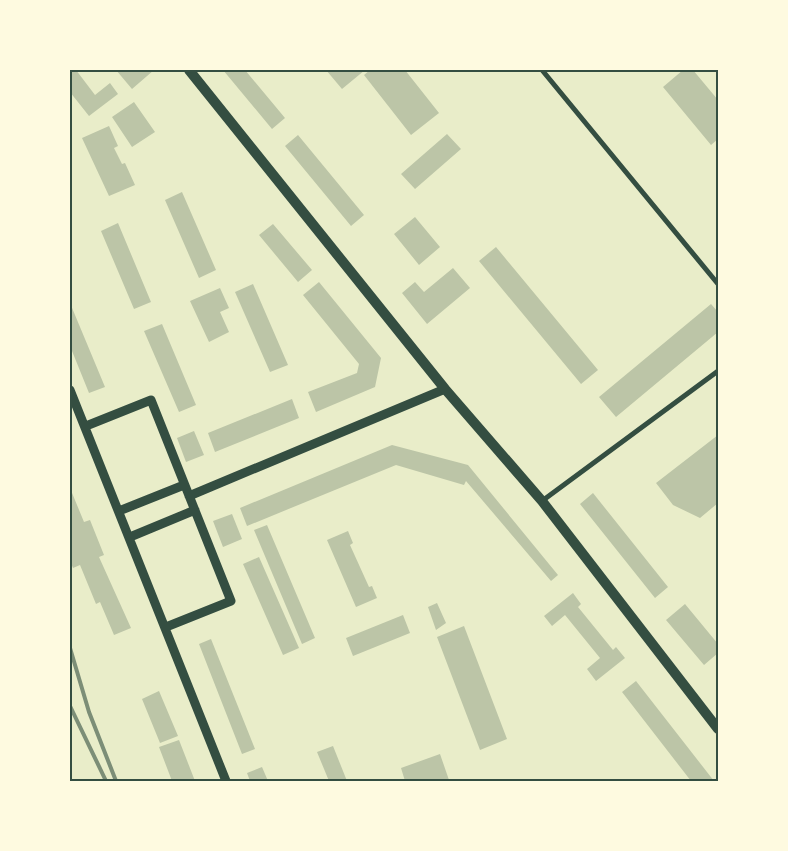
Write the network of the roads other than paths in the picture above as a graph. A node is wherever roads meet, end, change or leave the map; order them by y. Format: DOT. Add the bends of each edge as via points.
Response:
graph roads {
  1 [pos="189,70"];
  2 [pos="542,70"];
  3 [pos="718,284"];
  4 [pos="718,371"];
  5 [pos="445,389"];
  6 [pos="70,390"];
  7 [pos="86,426"];
  8 [pos="184,485"];
  9 [pos="189,496"];
  10 [pos="542,502"];
  11 [pos="195,510"];
  12 [pos="119,511"];
  13 [pos="130,537"];
  14 [pos="166,627"];
  15 [pos="718,729"];
  16 [pos="226,781"];
  1 -- 5 [label="main road"];
  2 -- 3 [label="street"];
  4 -- 10 [label="street"];
  5 -- 9 [label="main road"];
  5 -- 10 [label="main road"];
  6 -- 7 [label="main road"];
  7 -- 8 [label="main road" via="151,400"];
  7 -- 12 [label="main road"];
  8 -- 9 [label="main road"];
  8 -- 12 [label="main road"];
  9 -- 11 [label="main road"];
  10 -- 15 [label="main road"];
  11 -- 13 [label="main road"];
  11 -- 14 [label="main road" via="230,600"];
  12 -- 13 [label="main road"];
  13 -- 14 [label="main road"];
  14 -- 16 [label="main road"];
}
